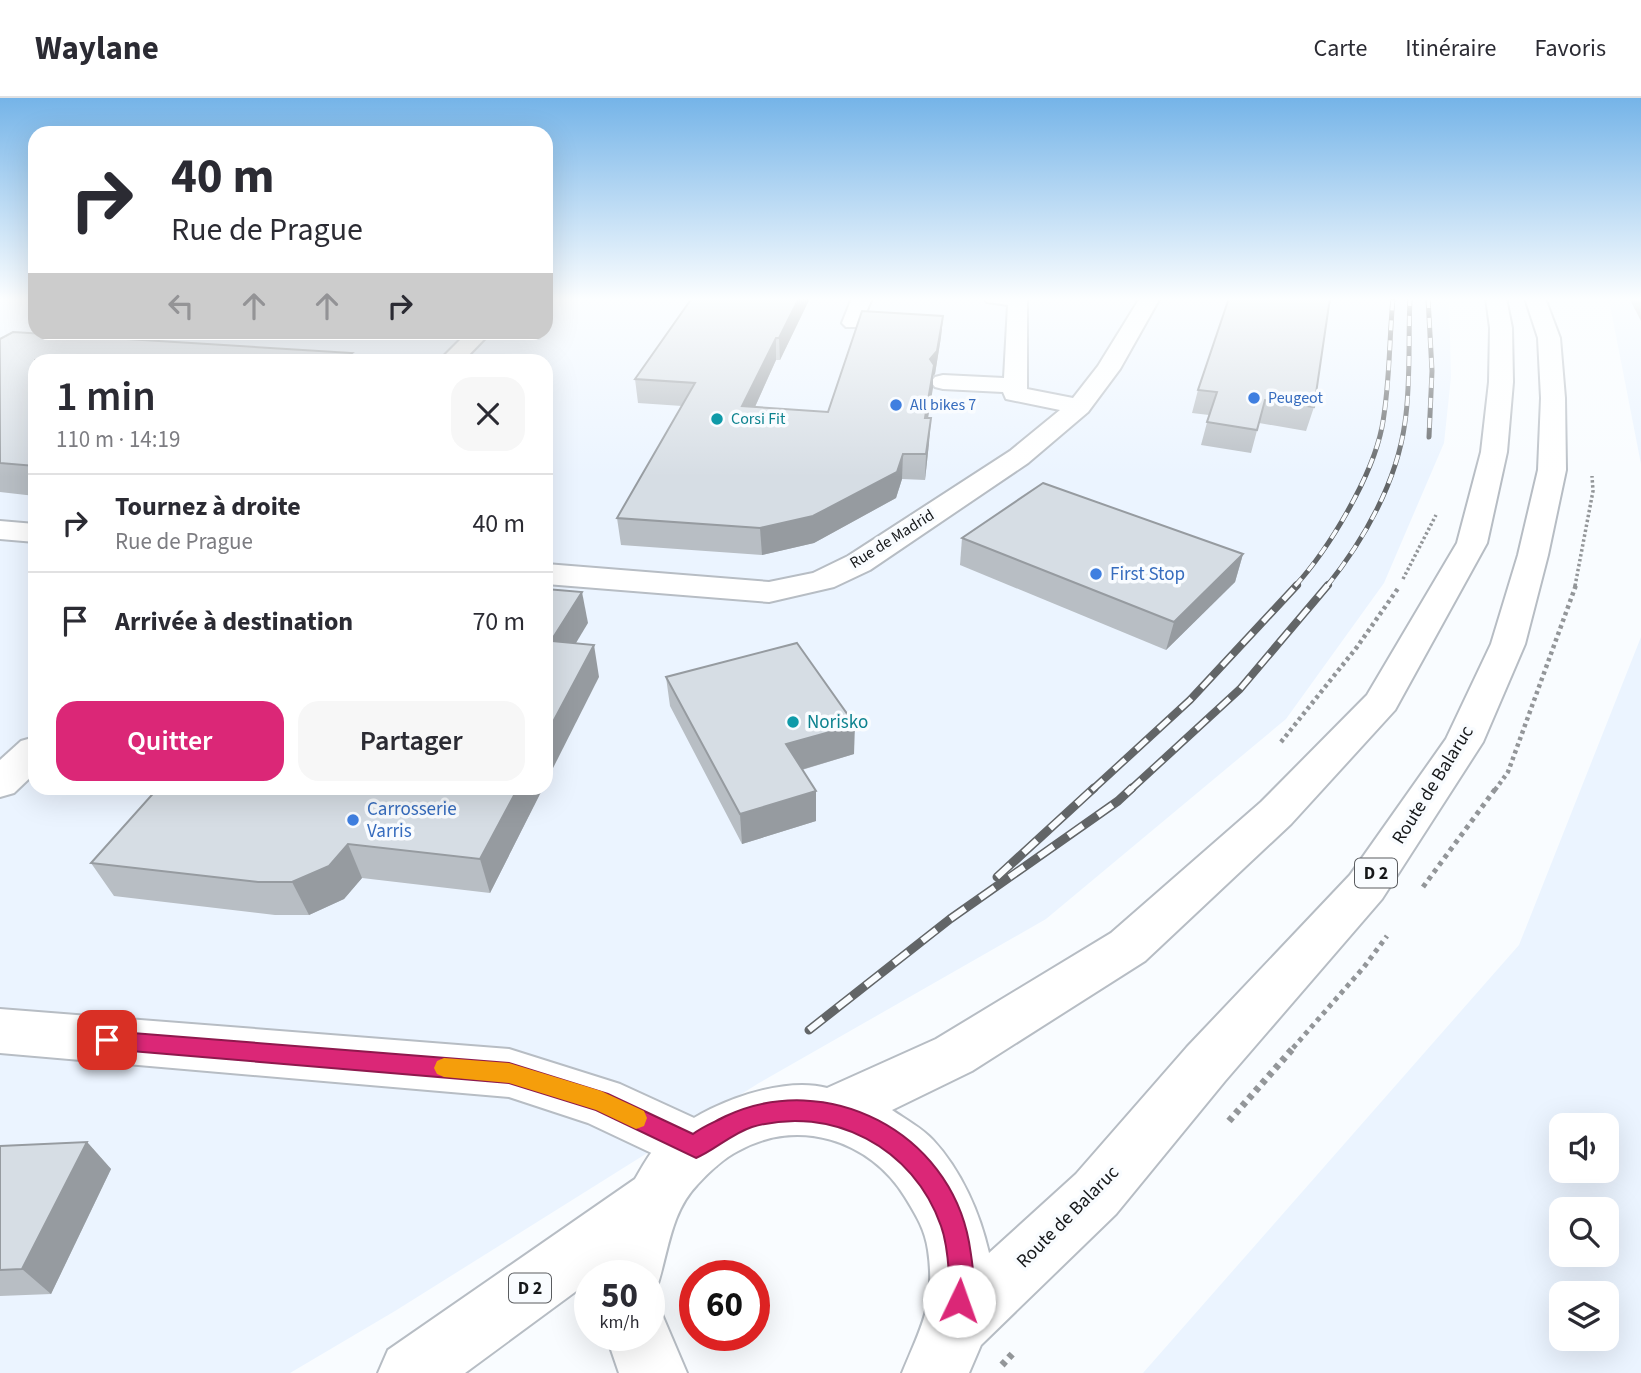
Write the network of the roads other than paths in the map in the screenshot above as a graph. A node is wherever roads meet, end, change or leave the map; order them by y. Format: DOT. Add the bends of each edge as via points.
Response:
graph roads {
  1 [pos="1016,358"];
  2 [pos="1115,358"];
  3 [pos="1502,358"];
  4 [pos="1550,358"];
  5 [pos="943,382"];
  6 [pos="1015,386"];
  7 [pos="1079,407"];
  8 [pos="0,530"];
  9 [pos="28,532"];
  10 [pos="553,575"];
  11 [pos="28,757"];
  12 [pos="0,783"];
  13 [pos="0,1031"];
  14 [pos="831,1113"];
  15 [pos="696,1147"];
  16 [pos="649,1202"];
  17 [pos="632,1260"];
  18 [pos="945,1350"];
  19 [pos="643,1351"];
  20 [pos="411,1373"];
  21 [pos="654,1373"];
  1 -- 6 [label="main road"];
  2 -- 7 [label="main road, Rue de Madrid"];
  3 -- 14 [label="main road, D 2" via="1494,452 1472,542 1382,702 1276,813 1128,947 954,1055"];
  4 -- 18 [label="main road, Route de Balaruc / D 2" via="1552,470 1534,555 1508,644 1464,742 1366,887 1096,1194"];
  5 -- 6 [label="main road"];
  6 -- 7 [label="main road" via="1015,394"];
  7 -- 10 [label="main road, Rue de Madrid" via="1019,457 859,563 823,580 769,592"];
  8 -- 9 [label="main road"];
  11 -- 12 [label="main road"];
  13 -- 15 [label="main road" via="509,1073 601,1102"];
  14 -- 15 [label="main road, D 2" via="789,1110 748,1118"];
  14 -- 18 [label="main road, D 2" via="871,1127 906,1152 935,1186 954,1228 962,1276"];
  15 -- 16 [label="main road, D 2" via="675,1165"];
  16 -- 17 [label="main road, D 2"];
  16 -- 20 [label="main road, D 2"];
  19 -- 21 [label="main road"];
}
